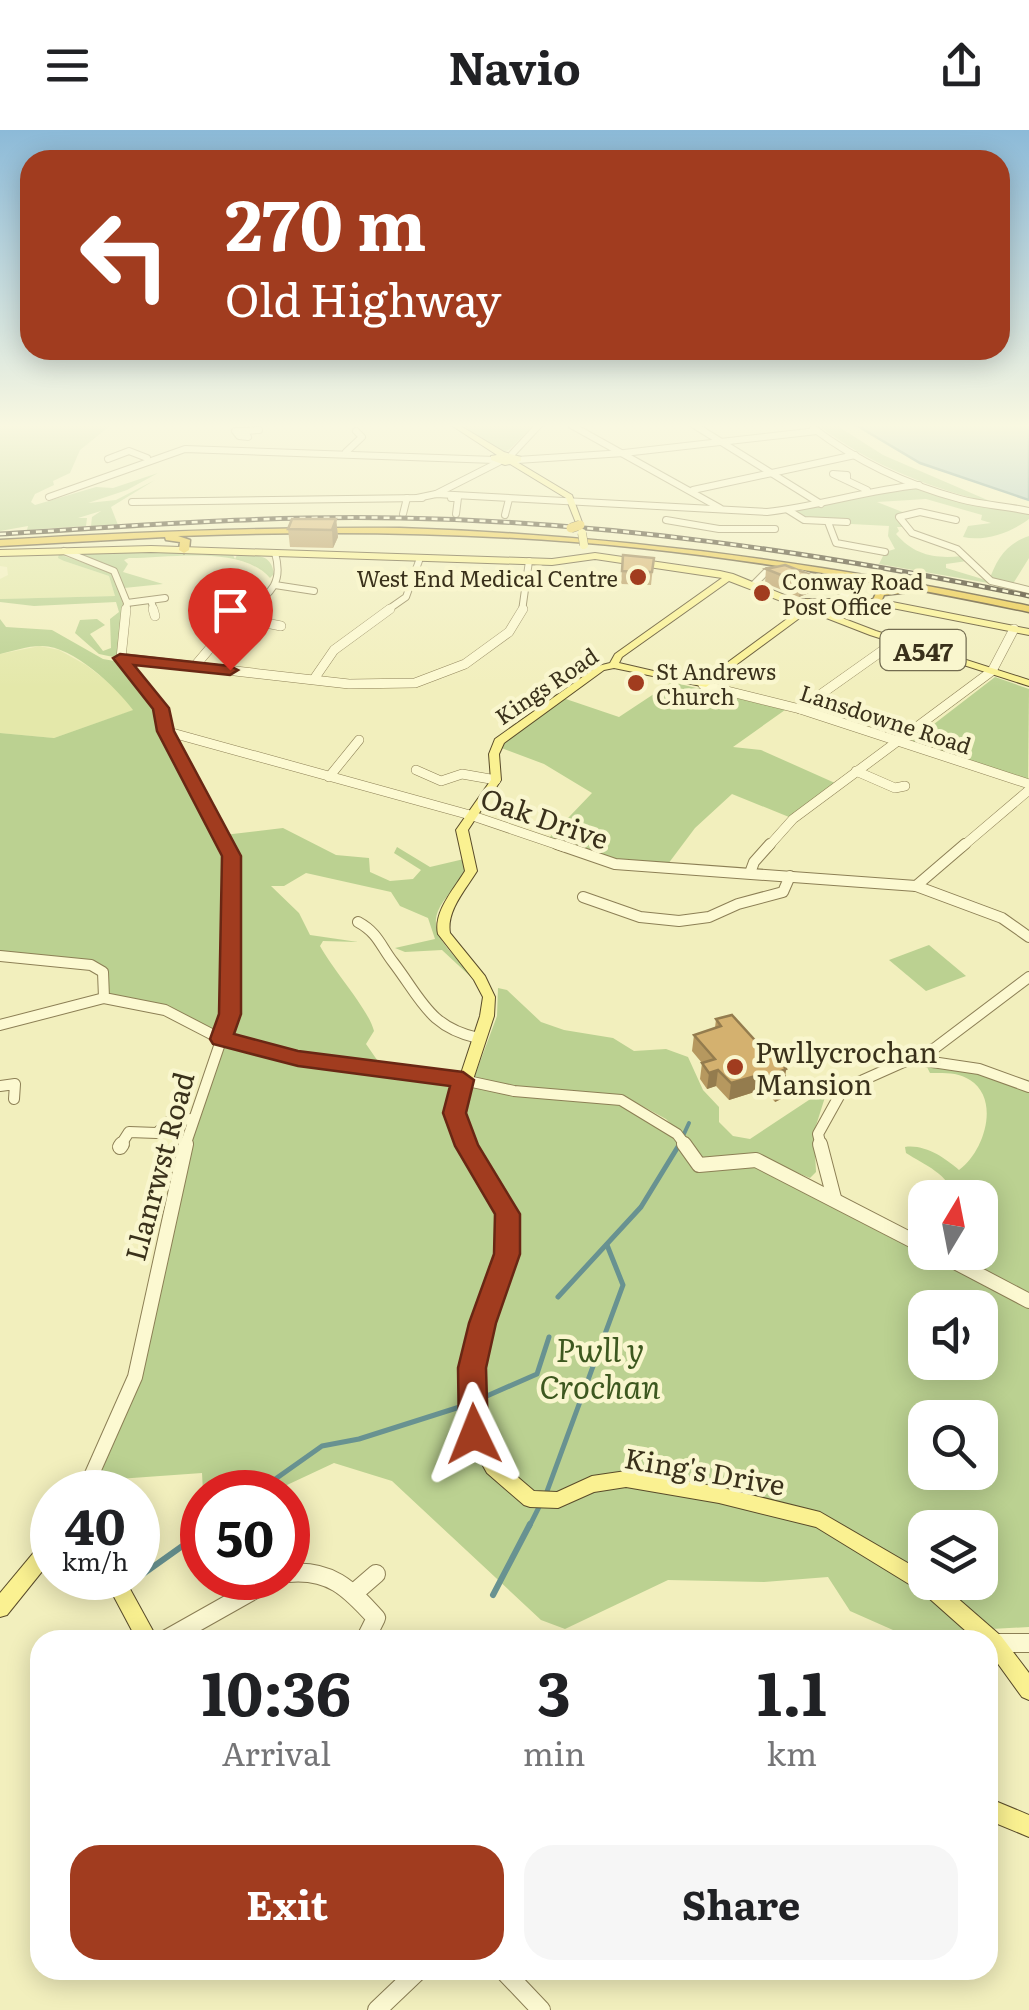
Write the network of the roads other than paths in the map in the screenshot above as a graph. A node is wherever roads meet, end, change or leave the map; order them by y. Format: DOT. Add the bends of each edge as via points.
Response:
graph roads {
  1 [pos="575,513"];
  2 [pos="684,513"];
  3 [pos="792,513"];
  4 [pos="911,513"];
  5 [pos="925,513"];
  6 [pos="886,515"];
  7 [pos="899,517"];
  8 [pos="953,518"];
  9 [pos="666,520"];
  10 [pos="682,521"];
  11 [pos="828,522"];
  12 [pos="847,522"];
  13 [pos="314,526"];
  14 [pos="579,528"];
  15 [pos="774,532"];
  16 [pos="0,542"];
  17 [pos="184,550"];
  18 [pos="64,551"];
  19 [pos="885,552"];
  20 [pos="0,553"];
  21 [pos="275,554"];
  22 [pos="595,556"];
  23 [pos="420,558"];
  24 [pos="530,561"];
  25 [pos="730,576"];
  26 [pos="275,585"];
  27 [pos="752,585"];
  28 [pos="952,588"];
  29 [pos="1029,590"];
  30 [pos="314,592"];
  31 [pos="165,598"];
  32 [pos="784,598"];
  33 [pos="151,600"];
  34 [pos="854,600"];
  35 [pos="127,602"];
  36 [pos="834,602"];
  37 [pos="877,602"];
  38 [pos="1029,609"];
  39 [pos="799,610"];
  40 [pos="155,616"];
  41 [pos="241,618"];
  42 [pos="282,626"];
  43 [pos="1014,629"];
  44 [pos="1029,632"];
  45 [pos="896,641"];
  46 [pos="120,658"];
  47 [pos="614,665"];
  48 [pos="194,667"];
  49 [pos="992,672"];
  50 [pos="314,680"];
  51 [pos="1029,683"];
  52 [pos="703,685"];
  53 [pos="800,709"];
  54 [pos="165,731"];
  55 [pos="359,740"];
  56 [pos="897,742"];
  57 [pos="416,770"];
  58 [pos="856,770"];
  59 [pos="329,776"];
  60 [pos="496,780"];
  61 [pos="906,786"];
  62 [pos="1029,787"];
  63 [pos="470,816"];
  64 [pos="750,873"];
  65 [pos="790,876"];
  66 [pos="916,886"];
  67 [pos="584,897"];
  68 [pos="358,922"];
  69 [pos="1029,937"];
  70 [pos="0,956"];
  71 [pos="1029,977"];
  72 [pos="104,998"];
  73 [pos="0,1026"];
  74 [pos="478,1038"];
  75 [pos="221,1039"];
  76 [pos="912,1059"];
  77 [pos="463,1080"];
  78 [pos="0,1086"];
  79 [pos="1029,1087"];
  80 [pos="14,1099"];
  81 [pos="192,1119"];
  82 [pos="120,1148"];
  83 [pos="834,1198"];
  84 [pos="908,1238"];
  85 [pos="969,1270"];
  86 [pos="1029,1302"];
  87 [pos="94,1470"];
  88 [pos="310,1569"];
  89 [pos="30,1572"];
  90 [pos="376,1574"];
  91 [pos="354,1593"];
  92 [pos="126,1600"];
  93 [pos="236,1600"];
  94 [pos="0,1608"];
  95 [pos="143,1630"];
  96 [pos="183,1630"];
  97 [pos="369,1630"];
  98 [pos="979,1630"];
  99 [pos="998,1643"];
  100 [pos="1029,1643"];
  101 [pos="998,1648"];
  102 [pos="1029,1690"];
  103 [pos="998,1813"];
  104 [pos="1029,1826"];
  105 [pos="408,1980"];
  106 [pos="512,1980"];
  107 [pos="377,2010"];
  108 [pos="541,2010"];
  1 -- 14 [label="main road"];
  2 -- 10 [label="street"];
  3 -- 11 [label="street"];
  4 -- 7 [label="street"];
  5 -- 8 [label="street"];
  6 -- 7 [label="street"];
  7 -- 29 [label="street" via="912,533 957,548 990,581"];
  9 -- 10 [label="street"];
  10 -- 15 [label="street"];
  11 -- 12 [label="street"];
  11 -- 19 [label="street" via="836,543"];
  13 -- 14 [label="highway"];
  13 -- 16 [label="highway"];
  13 -- 28 [label="highway" via="658,543"];
  14 -- 22 [label="main road, bridge"];
  14 -- 28 [label="highway" via="768,553"];
  16 -- 17 [label="highway" via="175,538 187,543"];
  16 -- 38 [label="highway" via="300,530 548,538 743,558"];
  17 -- 18 [label="main road"];
  17 -- 21 [label="main road"];
  18 -- 20 [label="main road"];
  18 -- 35 [label="street" via="113,570"];
  21 -- 23 [label="main road"];
  21 -- 26 [label="street"];
  22 -- 24 [label="main road"];
  22 -- 25 [label="main road"];
  23 -- 24 [label="main road"];
  23 -- 50 [label="street" via="406,597 334,650"];
  24 -- 50 [label="street" via="517,622 464,664 416,683"];
  25 -- 27 [label="main road"];
  25 -- 47 [label="main road, Kings Road"];
  26 -- 30 [label="street"];
  26 -- 41 [label="street"];
  27 -- 32 [label="main road"];
  27 -- 34 [label="street" via="773,570 798,572"];
  28 -- 38 [label="highway"];
  31 -- 33 [label="street"];
  32 -- 36 [label="main road"];
  32 -- 39 [label="main road"];
  33 -- 35 [label="street"];
  33 -- 40 [label="street"];
  34 -- 36 [label="main road"];
  34 -- 37 [label="main road"];
  35 -- 46 [label="street"];
  36 -- 39 [label="main road"];
  37 -- 38 [label="highway" via="880,593 909,590"];
  37 -- 43 [label="main road"];
  39 -- 45 [label="main road, A547"];
  39 -- 52 [label="main road"];
  41 -- 42 [label="street"];
  41 -- 48 [label="street"];
  43 -- 44 [label="main road"];
  43 -- 49 [label="street"];
  45 -- 49 [label="main road, A547"];
  45 -- 53 [label="street"];
  46 -- 48 [label="street"];
  46 -- 54 [label="street, Llanrwst Road" via="161,708"];
  47 -- 52 [label="main road, Lansdowne Road"];
  47 -- 60 [label="main road, Kings Road" via="504,736 494,754"];
  48 -- 50 [label="street"];
  49 -- 51 [label="main road, A547"];
  49 -- 56 [label="street"];
  52 -- 53 [label="street, Lansdowne Road"];
  53 -- 56 [label="street, Lansdowne Road"];
  54 -- 59 [label="street, Oak Drive"];
  54 -- 75 [label="street, Llanrwst Road" via="232,856 230,1014"];
  55 -- 59 [label="street"];
  56 -- 58 [label="street"];
  56 -- 62 [label="street, Lansdowne Road"];
  57 -- 60 [label="street" via="441,781 462,774"];
  58 -- 61 [label="street" via="895,788"];
  58 -- 64 [label="street" via="792,819"];
  59 -- 63 [label="street, Oak Drive"];
  60 -- 63 [label="main road, Kings Road"];
  62 -- 66 [label="street"];
  63 -- 64 [label="street, Oak Drive" via="614,864"];
  63 -- 74 [label="main road, King's Drive" via="461,836 471,871 442,926 488,997"];
  64 -- 65 [label="street, Oak Drive"];
  65 -- 66 [label="street, Oak Drive"];
  65 -- 67 [label="street" via="783,892 694,920 640,917"];
  66 -- 69 [label="street, Oak Drive" via="1002,918"];
  68 -- 74 [label="street" via="386,942 430,1018"];
  70 -- 72 [label="street" via="91,965 103,972"];
  71 -- 76 [label="street"];
  72 -- 73 [label="street"];
  72 -- 75 [label="street" via="166,1010"];
  74 -- 77 [label="main road, King's Drive"];
  75 -- 77 [label="street" via="298,1058"];
  75 -- 81 [label="street, Llanrwst Road"];
  76 -- 79 [label="street" via="980,1068"];
  76 -- 83 [label="street" via="842,1089 824,1123 829,1139 822,1150"];
  77 -- 83 [label="street" via="621,1100 682,1140 699,1165 756,1160"];
  77 -- 98 [label="main road, King's Drive" via="455,1113 508,1214 507,1254 472,1368 474,1434 483,1453 536,1501 626,1479 820,1520 929,1586"];
  78 -- 80 [label="street" via="15,1084"];
  81 -- 82 [label="street" via="170,1121 157,1133 129,1132"];
  81 -- 87 [label="street, Llanrwst Road" via="153,1275 142,1352"];
  83 -- 84 [label="street"];
  85 -- 86 [label="street"];
  88 -- 91 [label="street" via="331,1574"];
  89 -- 94 [label="main road"];
  90 -- 91 [label="street"];
  91 -- 97 [label="street" via="376,1618"];
  92 -- 95 [label="main road"];
  93 -- 96 [label="street"];
  99 -- 100 [label="street"];
  101 -- 102 [label="main road, King's Drive"];
  103 -- 104 [label="main road"];
  105 -- 107 [label="street"];
  106 -- 108 [label="street"];
}
